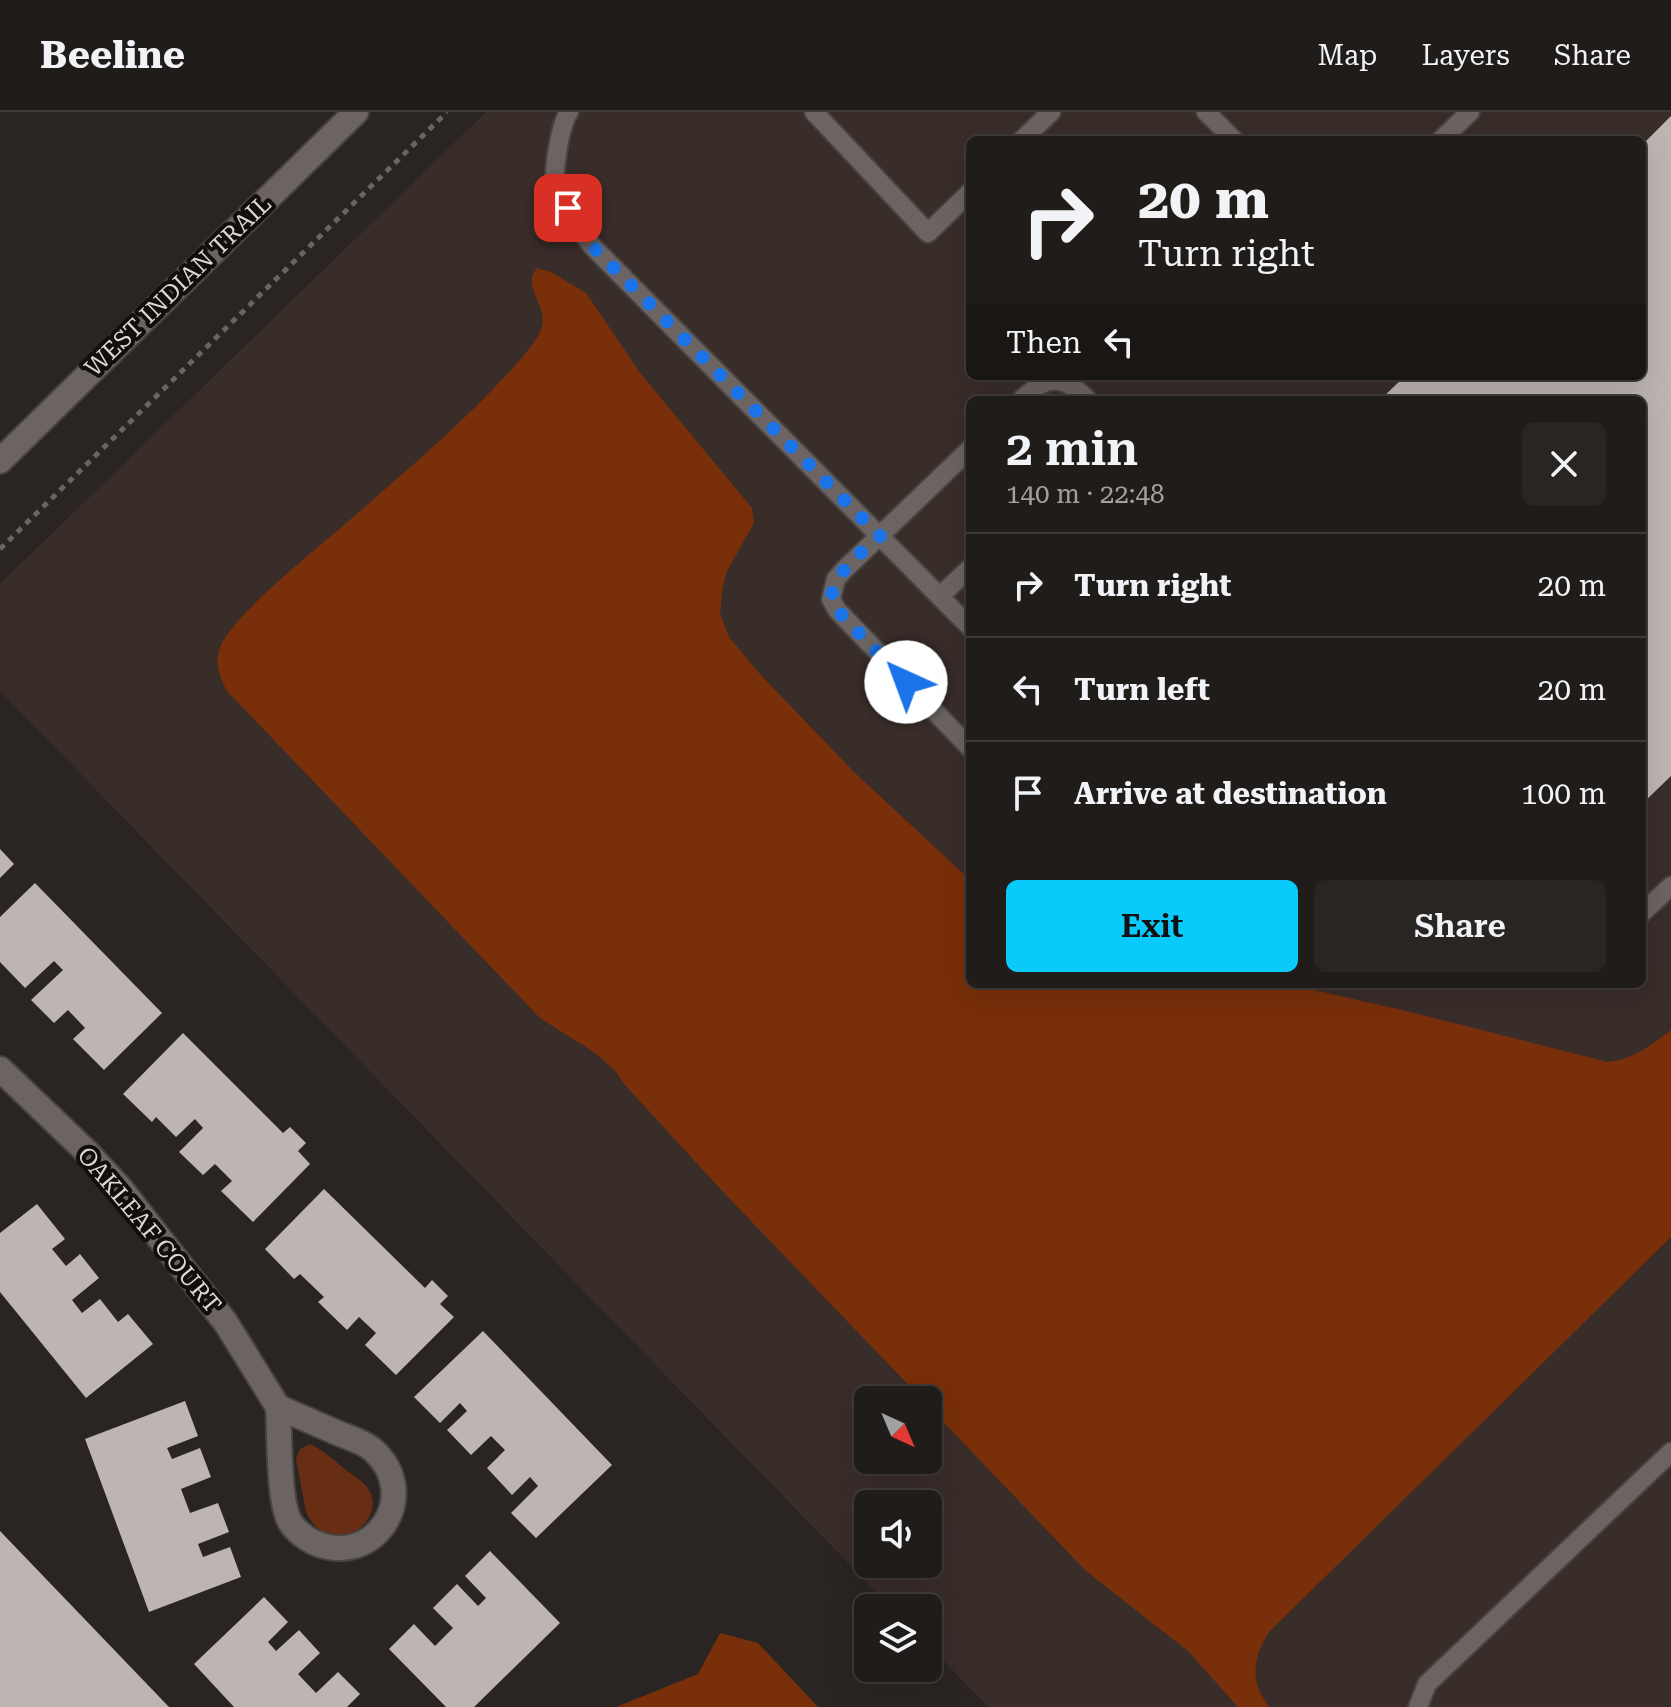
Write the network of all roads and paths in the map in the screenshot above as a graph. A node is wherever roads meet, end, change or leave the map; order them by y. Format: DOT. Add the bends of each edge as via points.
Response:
graph roads {
  1 [pos="356,112"];
  2 [pos="447,112"];
  3 [pos="569,112"];
  4 [pos="814,112"];
  5 [pos="1051,112"];
  6 [pos="1206,112"];
  7 [pos="1470,112"];
  8 [pos="1026,136"];
  9 [pos="1230,136"];
  10 [pos="1445,136"];
  11 [pos="966,196"];
  12 [pos="1025,396"];
  13 [pos="1084,396"];
  14 [pos="966,453"];
  15 [pos="0,461"];
  16 [pos="880,536"];
  17 [pos="0,549"];
  18 [pos="966,572"];
  19 [pos="940,596"];
  20 [pos="966,623"];
  21 [pos="966,744"];
  22 [pos="1671,886"];
  23 [pos="1646,909"];
  24 [pos="0,1069"];
  25 [pos="278,1407"];
  26 [pos="1671,1452"];
  27 [pos="1418,1707"];
  1 -- 15 [label="street, WEST INDIAN TRAIL"];
  2 -- 17 [label="path"];
  3 -- 16 [label="lane" via="563,120 556,190 591,245"];
  4 -- 11 [label="lane" via="928,233"];
  5 -- 8 [label="lane"];
  6 -- 9 [label="lane"];
  7 -- 10 [label="lane"];
  12 -- 13 [label="lane" via="1055,381"];
  14 -- 16 [label="lane"];
  16 -- 19 [label="lane"];
  16 -- 21 [label="lane" via="836,579 833,604"];
  18 -- 19 [label="lane"];
  19 -- 20 [label="lane"];
  22 -- 23 [label="lane"];
  24 -- 25 [label="street, OAKLEAF COURT" via="121,1189 226,1323"];
  25 -- 25 [label="street, OAKLEAF COURT" via="370,1446 385,1462 394,1482 394,1504 370,1540 349,1548 326,1548 306,1539 290,1522 283,1501"];
  26 -- 27 [label="lane" via="1427,1684"];
}
